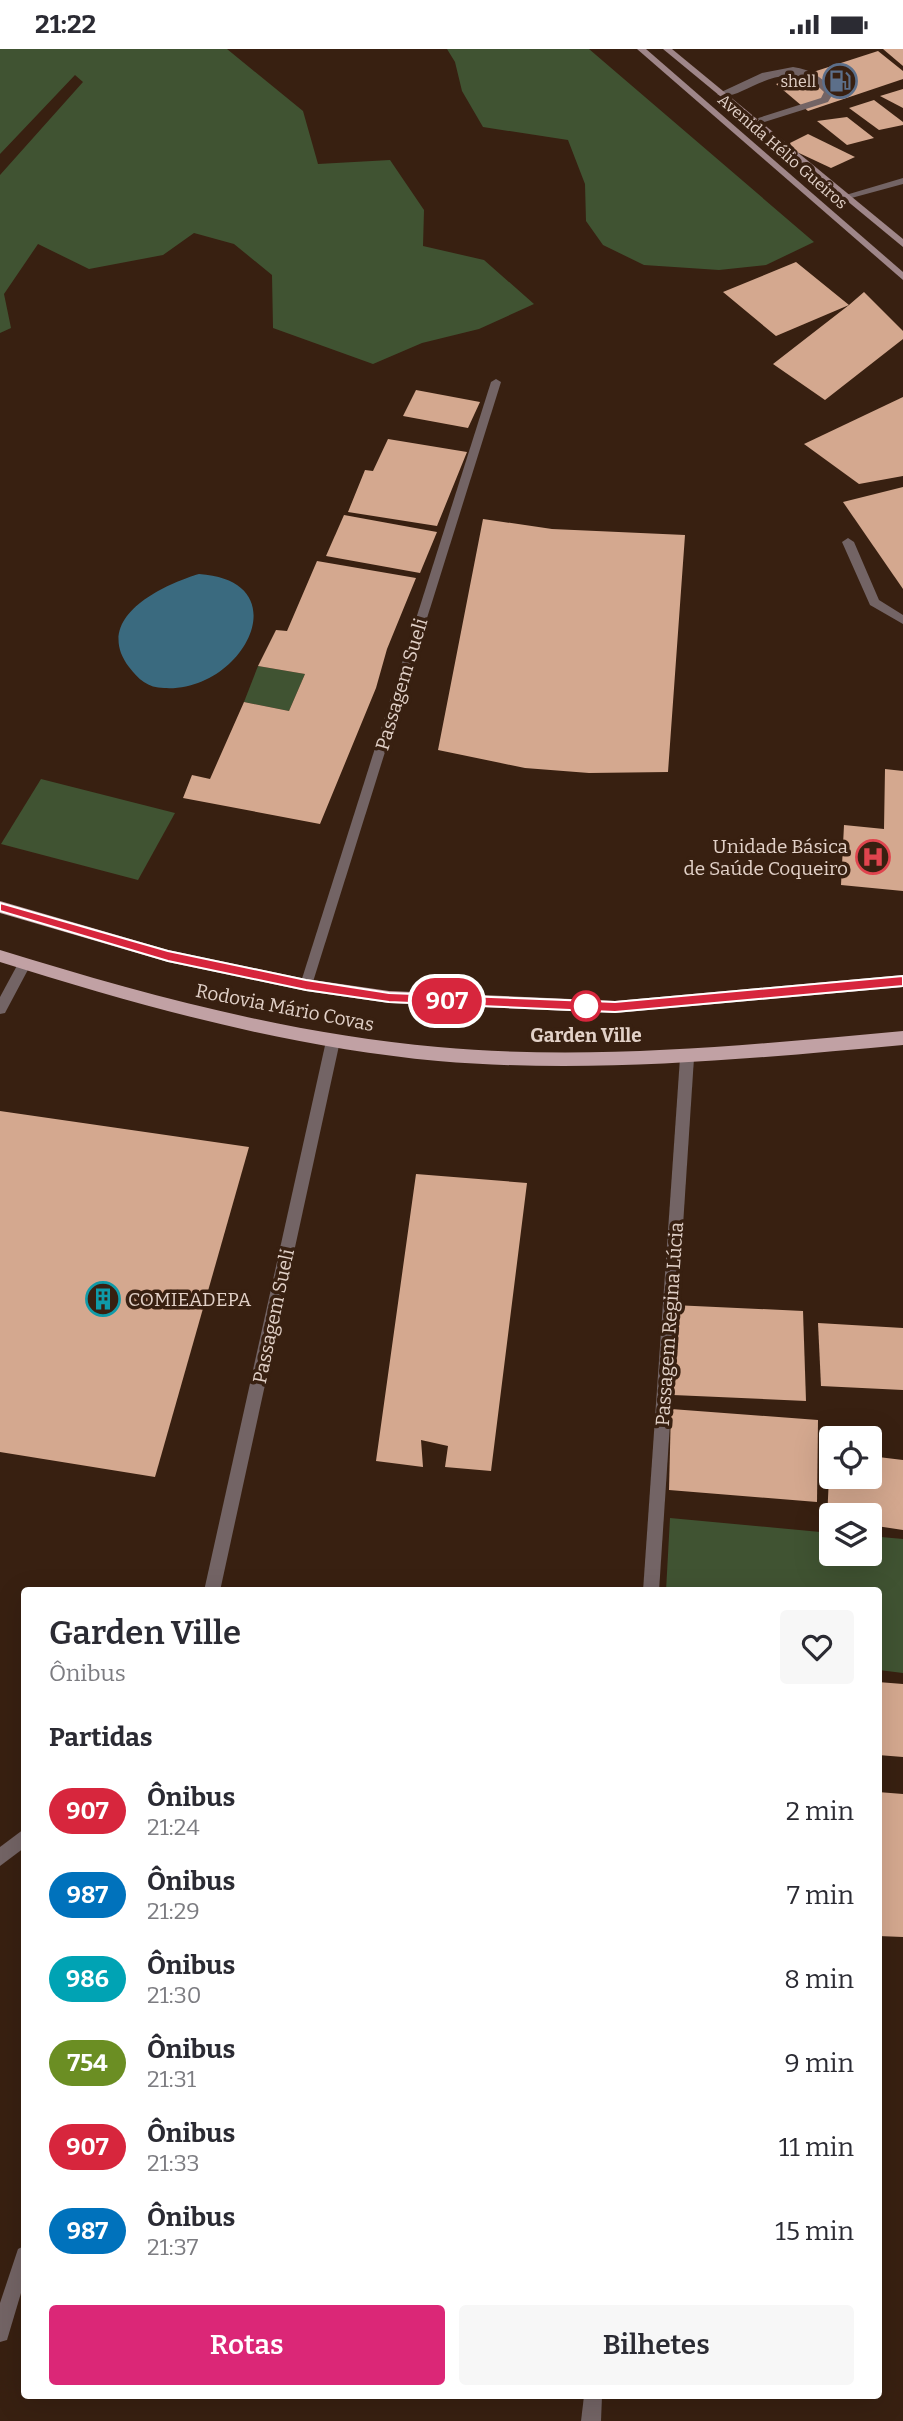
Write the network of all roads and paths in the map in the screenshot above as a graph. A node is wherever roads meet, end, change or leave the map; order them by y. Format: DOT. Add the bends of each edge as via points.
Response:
graph roads {
  1 [pos="641,49"];
  2 [pos="667,49"];
  3 [pos="722,94"];
  4 [pos="755,122"];
  5 [pos="903,181"];
  6 [pos="844,197"];
  7 [pos="903,244"];
  8 [pos="903,278"];
  9 [pos="496,382"];
  10 [pos="848,542"];
  11 [pos="903,620"];
  12 [pos="0,907"];
  13 [pos="0,956"];
  14 [pos="25,964"];
  15 [pos="903,981"];
  16 [pos="306,985"];
  17 [pos="0,1009"];
  18 [pos="903,1038"];
  19 [pos="333,1041"];
  20 [pos="687,1058"];
  21 [pos="213,1587"];
  22 [pos="651,1587"];
  23 [pos="21,1840"];
  24 [pos="0,1858"];
  25 [pos="21,2265"];
  26 [pos="0,2333"];
  27 [pos="593,2399"];
  28 [pos="591,2421"];
  1 -- 8 [label="main road, Avenida Hélio Gueiros"];
  2 -- 3 [label="main road, Avenida Hélio Gueiros"];
  3 -- 4 [label="main road, Avenida Hélio Gueiros"];
  3 -- 4 [label="street" via="794,67 804,67 822,79 830,92 825,100"];
  4 -- 6 [label="main road, Avenida Hélio Gueiros"];
  5 -- 6 [label="street"];
  6 -- 7 [label="main road, Avenida Hélio Gueiros"];
  9 -- 16 [label="street, Passagem Sueli"];
  10 -- 11 [label="street" via="874,602"];
  12 -- 16 [label="main road, Rodovia Mário Covas" via="168,956"];
  13 -- 14 [label="main road, Rodovia Mário Covas"];
  14 -- 17 [label="street"];
  14 -- 19 [label="main road, Rodovia Mário Covas" via="214,1017"];
  15 -- 16 [label="main road, Rodovia Mário Covas" via="615,1007 389,997"];
  18 -- 20 [label="main road, Rodovia Mário Covas"];
  19 -- 20 [label="main road, Rodovia Mário Covas" via="522,1059"];
  19 -- 21 [label="street, Passagem Sueli"];
  20 -- 22 [label="street, Passagem Regina Lúcia"];
  23 -- 24 [label="street"];
  25 -- 26 [label="street"];
  27 -- 28 [label="street"];
}
